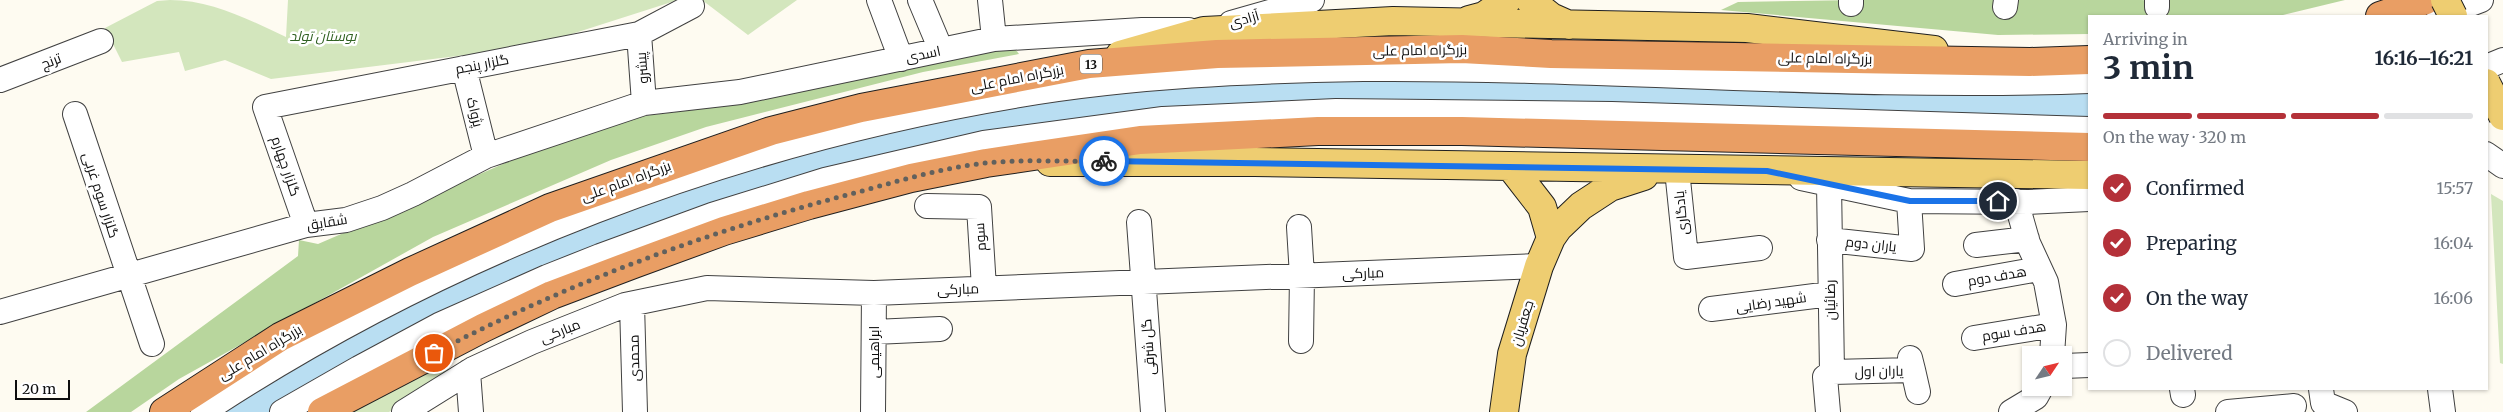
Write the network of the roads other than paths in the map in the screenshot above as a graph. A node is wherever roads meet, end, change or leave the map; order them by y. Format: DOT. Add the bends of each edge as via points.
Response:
graph roads {
  1 [pos="879,0"];
  2 [pos="920,0"];
  3 [pos="990,0"];
  4 [pos="1312,0"];
  5 [pos="1507,0"];
  6 [pos="1530,0"];
  7 [pos="2426,0"];
  8 [pos="2445,0"];
  9 [pos="2481,0"];
  10 [pos="692,6"];
  11 [pos="2383,15"];
  12 [pos="2441,15"];
  13 [pos="2452,15"];
  14 [pos="1465,22"];
  15 [pos="1571,26"];
  16 [pos="1204,31"];
  17 [pos="639,34"];
  18 [pos="994,39"];
  19 [pos="101,41"];
  20 [pos="941,50"];
  21 [pos="901,59"];
  22 [pos="2088,60"];
  23 [pos="2503,60"];
  24 [pos="2030,62"];
  25 [pos="1089,64"];
  26 [pos="2488,66"];
  27 [pos="464,68"];
  28 [pos="0,80"];
  29 [pos="2088,80"];
  30 [pos="2503,82"];
  31 [pos="2488,87"];
  32 [pos="2488,88"];
  33 [pos="644,103"];
  34 [pos="266,107"];
  35 [pos="75,114"];
  36 [pos="2503,116"];
  37 [pos="2088,129"];
  38 [pos="2088,147"];
  39 [pos="2488,155"];
  40 [pos="486,156"];
  41 [pos="986,163"];
  42 [pos="2503,166"];
  43 [pos="1512,167"];
  44 [pos="1677,170"];
  45 [pos="1767,171"];
  46 [pos="2088,174"];
  47 [pos="1829,184"];
  48 [pos="2088,199"];
  49 [pos="1910,201"];
  50 [pos="2016,201"];
  51 [pos="927,206"];
  52 [pos="1139,222"];
  53 [pos="306,225"];
  54 [pos="1299,227"];
  55 [pos="1551,238"];
  56 [pos="2027,239"];
  57 [pos="1829,240"];
  58 [pos="1976,245"];
  59 [pos="1760,248"];
  60 [pos="1539,266"];
  61 [pos="2040,268"];
  62 [pos="128,275"];
  63 [pos="1302,276"];
  64 [pos="1143,282"];
  65 [pos="1954,284"];
  66 [pos="984,288"];
  67 [pos="874,292"];
  68 [pos="1830,294"];
  69 [pos="632,304"];
  70 [pos="1711,309"];
  71 [pos="0,312"];
  72 [pos="2054,325"];
  73 [pos="940,329"];
  74 [pos="874,332"];
  75 [pos="1974,338"];
  76 [pos="1301,341"];
  77 [pos="152,344"];
  78 [pos="2053,346"];
  79 [pos="2088,365"];
  80 [pos="2072,366"];
  81 [pos="468,372"];
  82 [pos="1832,372"];
  83 [pos="1914,373"];
  84 [pos="2440,390"];
  85 [pos="2037,396"];
  86 [pos="2322,396"];
  87 [pos="2294,406"];
  88 [pos="164,412"];
  89 [pos="203,412"];
  90 [pos="282,412"];
  91 [pos="322,412"];
  92 [pos="404,412"];
  93 [pos="471,412"];
  94 [pos="635,412"];
  95 [pos="873,412"];
  96 [pos="1153,412"];
  97 [pos="1504,412"];
  98 [pos="1828,412"];
  99 [pos="2011,412"];
  100 [pos="2228,412"];
  101 [pos="2344,412"];
  102 [pos="2442,412"];
  1 -- 21 [label="street"];
  2 -- 20 [label="street"];
  3 -- 18 [label="street"];
  4 -- 16 [label="street, آزادی"];
  5 -- 14 [label="main road" via="1484,16"];
  6 -- 15 [label="main road" via="1551,17"];
  7 -- 11 [label="highway"];
  8 -- 13 [label="main road, bridge"];
  9 -- 12 [label="street"];
  10 -- 17 [label="street, گلزار پنجم"];
  14 -- 15 [label="main road"];
  14 -- 16 [label="main road" via="1393,21"];
  15 -- 24 [label="main road" via="1747,28"];
  16 -- 18 [label="street, اسدی" via="1142,30"];
  16 -- 25 [label="main road"];
  17 -- 27 [label="street, گلزار پنجم"];
  17 -- 33 [label="street, پیشرو"];
  18 -- 20 [label="street, اسدی"];
  19 -- 28 [label="street, ترنج"];
  20 -- 21 [label="street, اسدی"];
  21 -- 33 [label="street, اسدی" via="740,92"];
  22 -- 24 [label="highway, بزرگراه امام علی / 13"];
  23 -- 26 [label="street"];
  24 -- 25 [label="highway, بزرگراه امام علی / 13" via="1551,54 1462,49 1218,54"];
  25 -- 88 [label="highway, بزرگراه امام علی / 13" via="861,108 771,131 550,208 410,272 280,337"];
  27 -- 34 [label="street, گلزار پنجم"];
  27 -- 40 [label="street, پژواک"];
  29 -- 89 [label="street" via="1905,82 1364,69 1182,77 1025,94 841,134 708,172 618,203 440,278 279,363"];
  30 -- 32 [label="highway"];
  31 -- 36 [label="main road, bridge"];
  33 -- 40 [label="street, شقایق"];
  34 -- 53 [label="street, گلزار چهارم"];
  35 -- 62 [label="street, گلزار سوم غربی"];
  37 -- 90 [label="street" via="1612,114 1336,112 1163,120 984,143 825,180 647,238 547,277 439,325"];
  38 -- 41 [label="highway" via="1462,131 1318,131 1140,140"];
  39 -- 42 [label="street"];
  40 -- 53 [label="street, شقایق" via="382,208 346,220"];
  41 -- 43 [label="main road" via="1207,162"];
  41 -- 91 [label="highway" via="911,178 809,205 724,231 634,264 535,303"];
  43 -- 44 [label="main road"];
  43 -- 55 [label="main road" via="1542,207"];
  44 -- 45 [label="main road"];
  44 -- 55 [label="main road, جعفریان" via="1610,187 1581,206"];
  44 -- 59 [label="street, یادگاری" via="1686,257"];
  45 -- 46 [label="main road"];
  45 -- 47 [label="street"];
  47 -- 49 [label="street"];
  47 -- 57 [label="street, رضائیان"];
  48 -- 50 [label="street"];
  49 -- 50 [label="street"];
  49 -- 57 [label="street, یاران دوم" via="1912,248"];
  50 -- 56 [label="street"];
  51 -- 66 [label="street, سوم" via="978,207"];
  52 -- 64 [label="street, گل شرقی"];
  53 -- 62 [label="street, شقایق"];
  54 -- 63 [label="street"];
  55 -- 60 [label="main road, جعفریان"];
  56 -- 58 [label="street"];
  56 -- 61 [label="street"];
  57 -- 68 [label="street, رضائیان"];
  60 -- 63 [label="street, مبارکی"];
  60 -- 97 [label="main road, جعفریان" via="1512,354"];
  61 -- 65 [label="street, هدف دوم"];
  61 -- 72 [label="street"];
  62 -- 71 [label="street, شقایق"];
  62 -- 77 [label="street, گلزار سوم غربی"];
  63 -- 64 [label="street, مبارکی"];
  63 -- 76 [label="street"];
  64 -- 66 [label="street, مبارکی"];
  64 -- 96 [label="street, گل شرقی"];
  66 -- 67 [label="street, مبارکی"];
  67 -- 69 [label="street, مبارکی" via="707,288"];
  67 -- 74 [label="street, ابراهیمی"];
  68 -- 70 [label="street, شهید رضایی"];
  68 -- 82 [label="street, رضائیان"];
  69 -- 81 [label="street, مبارکی" via="532,342"];
  69 -- 94 [label="street, محمدی"];
  72 -- 75 [label="street, هدف سوم"];
  72 -- 78 [label="street"];
  73 -- 74 [label="street"];
  74 -- 95 [label="street, ابراهیمی"];
  79 -- 80 [label="street"];
  81 -- 92 [label="street, مبارکی"];
  81 -- 93 [label="street"];
  82 -- 83 [label="street, یاران اول"];
  82 -- 98 [label="street, رضائیان" via="1825,377"];
  84 -- 102 [label="street"];
  85 -- 99 [label="street"];
  86 -- 101 [label="street"];
  87 -- 100 [label="street"];
}
